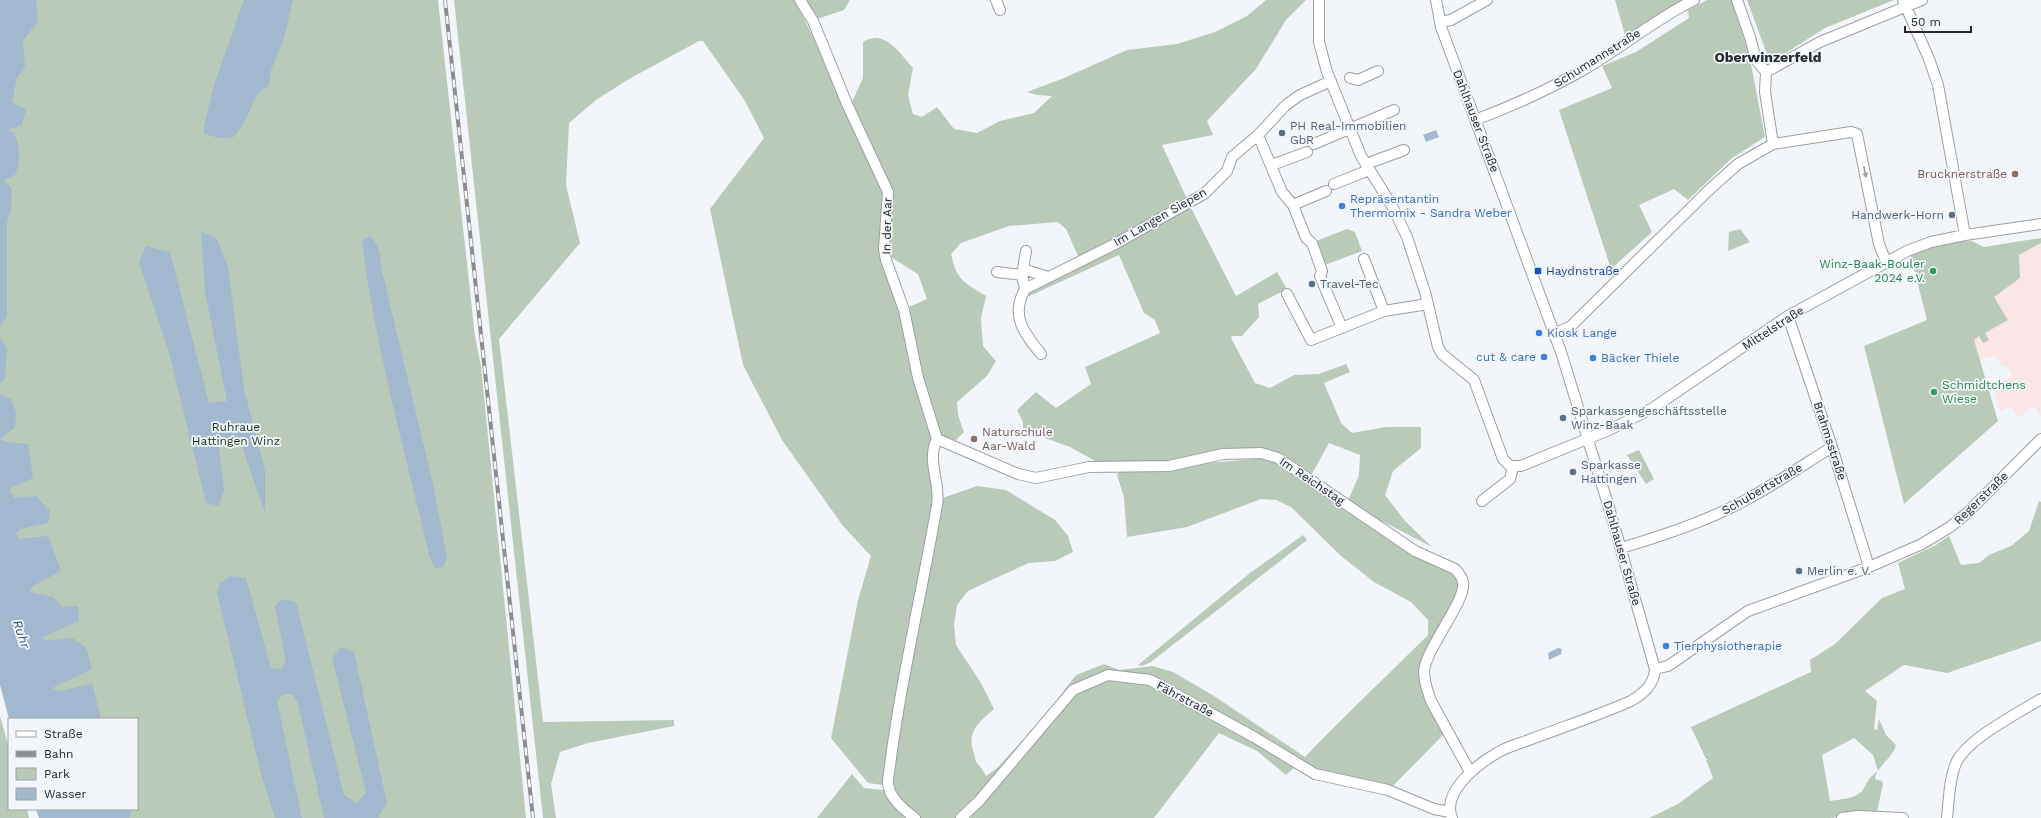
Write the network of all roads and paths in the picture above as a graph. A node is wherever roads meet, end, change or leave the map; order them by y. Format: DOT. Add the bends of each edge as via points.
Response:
graph roads {
  1 [pos="800,0"];
  2 [pos="1319,0"];
  3 [pos="1436,0"];
  4 [pos="1487,0"];
  5 [pos="1694,0"];
  6 [pos="1737,0"];
  7 [pos="1922,0"];
  8 [pos="1905,3"];
  9 [pos="1440,22"];
  10 [pos="1378,71"];
  11 [pos="1766,72"];
  12 [pos="1350,78"];
  13 [pos="1331,81"];
  14 [pos="1394,110"];
  15 [pos="1475,120"];
  16 [pos="1349,128"];
  17 [pos="1258,135"];
  18 [pos="1314,144"];
  19 [pos="1773,144"];
  20 [pos="1404,150"];
  21 [pos="1306,152"];
  22 [pos="1272,165"];
  23 [pos="1368,167"];
  24 [pos="1334,184"];
  25 [pos="1326,191"];
  26 [pos="1293,205"];
  27 [pos="2041,224"];
  28 [pos="1965,234"];
  29 [pos="1026,251"];
  30 [pos="1364,259"];
  31 [pos="1886,262"];
  32 [pos="997,272"];
  33 [pos="1022,272"];
  34 [pos="1048,277"];
  35 [pos="1025,289"];
  36 [pos="1287,294"];
  37 [pos="1428,304"];
  38 [pos="1384,311"];
  39 [pos="1788,316"];
  40 [pos="1342,328"];
  41 [pos="1555,333"];
  42 [pos="1041,354"];
  43 [pos="1588,438"];
  44 [pos="937,439"];
  45 [pos="2041,439"];
  46 [pos="1832,447"];
  47 [pos="1513,467"];
  48 [pos="1482,501"];
  49 [pos="1621,548"];
  50 [pos="1869,567"];
  51 [pos="1655,669"];
  52 [pos="2041,699"];
  53 [pos="1470,772"];
  54 [pos="1451,815"];
  55 [pos="915,818"];
  56 [pos="961,818"];
  57 [pos="1842,818"];
  58 [pos="1903,818"];
  59 [pos="1947,818"];
  1 -- 44 [label="street, In der Aar" via="814,21 847,104 888,192 884,249 886,260 904,310 918,378"];
  2 -- 13 [label="street" via="1319,42"];
  3 -- 9 [label="street, Dahlhauser Straße"];
  4 -- 9 [label="street" via="1451,20"];
  5 -- 15 [label="street, Schumannstraße" via="1657,20 1605,56 1562,81 1534,96"];
  6 -- 11 [label="street" via="1756,60"];
  7 -- 8 [label="street"];
  8 -- 11 [label="street" via="1820,42"];
  8 -- 28 [label="street" via="1939,89"];
  9 -- 15 [label="street, Dahlhauser Straße"];
  10 -- 12 [label="street" via="1358,80"];
  11 -- 19 [label="street" via="1764,92"];
  13 -- 16 [label="street"];
  13 -- 17 [label="street, Im Langen Siepen" via="1286,105"];
  14 -- 16 [label="street"];
  15 -- 41 [label="street, Dahlhauser Straße"];
  16 -- 18 [label="street"];
  16 -- 23 [label="street"];
  17 -- 22 [label="street"];
  17 -- 34 [label="street, Im Langen Siepen" via="1232,157 1227,171 1204,194 1116,244"];
  19 -- 31 [label="street, one-way" via="1851,132 1857,134 1879,244"];
  19 -- 41 [label="street" via="1733,168 1570,327"];
  20 -- 23 [label="street"];
  21 -- 22 [label="street"];
  22 -- 26 [label="street" via="1282,192"];
  23 -- 24 [label="street"];
  23 -- 37 [label="street" via="1404,232"];
  25 -- 26 [label="street"];
  26 -- 40 [label="street" via="1306,238 1314,248 1322,271 1320,276"];
  27 -- 28 [label="street, Mittelstraße" via="2000,227"];
  28 -- 31 [label="street, Mittelstraße" via="1930,242"];
  29 -- 33 [label="street"];
  30 -- 38 [label="street"];
  31 -- 39 [label="street, Mittelstraße"];
  32 -- 33 [label="street"];
  33 -- 34 [label="street"];
  33 -- 35 [label="street"];
  34 -- 35 [label="street, Im Langen Siepen"];
  35 -- 42 [label="street" via="1020,297 1020,321 1023,332"];
  36 -- 40 [label="street" via="1311,340"];
  37 -- 38 [label="street"];
  37 -- 47 [label="street" via="1438,347 1442,354 1474,380 1502,459"];
  38 -- 40 [label="street"];
  39 -- 43 [label="street, Mittelstraße" via="1660,404"];
  39 -- 46 [label="street, Brahmsstraße"];
  41 -- 43 [label="street, Dahlhauser Straße"];
  43 -- 47 [label="street, Mittelstraße"];
  43 -- 49 [label="street, Dahlhauser Straße"];
  44 -- 53 [label="street, Im Reichstag" via="1018,474 1036,478 1089,467 1169,466 1235,453 1261,453 1278,458 1415,551 1459,573 1463,582 1461,595 1424,672 1431,702"];
  44 -- 55 [label="street" via="932,453 937,503 916,608 888,781 888,789 892,796"];
  45 -- 50 [label="street, Regerstraße" via="1950,528 1912,550"];
  46 -- 49 [label="street, Schubertstraße" via="1763,490 1720,513 1664,535"];
  46 -- 50 [label="street, Brahmsstraße"];
  47 -- 48 [label="street" via="1510,479"];
  49 -- 51 [label="street, Dahlhauser Straße"];
  50 -- 51 [label="street, Regerstraße" via="1748,611 1668,666"];
  51 -- 53 [label="street" via="1651,684 1631,701 1504,749"];
  52 -- 59 [label="street" via="1965,750 1953,771"];
  53 -- 54 [label="street" via="1454,794"];
  54 -- 56 [label="street, Fährstraße" via="1388,790 1315,774 1150,680 1108,675 1073,690 979,801"];
  57 -- 58 [label="street"];
}
